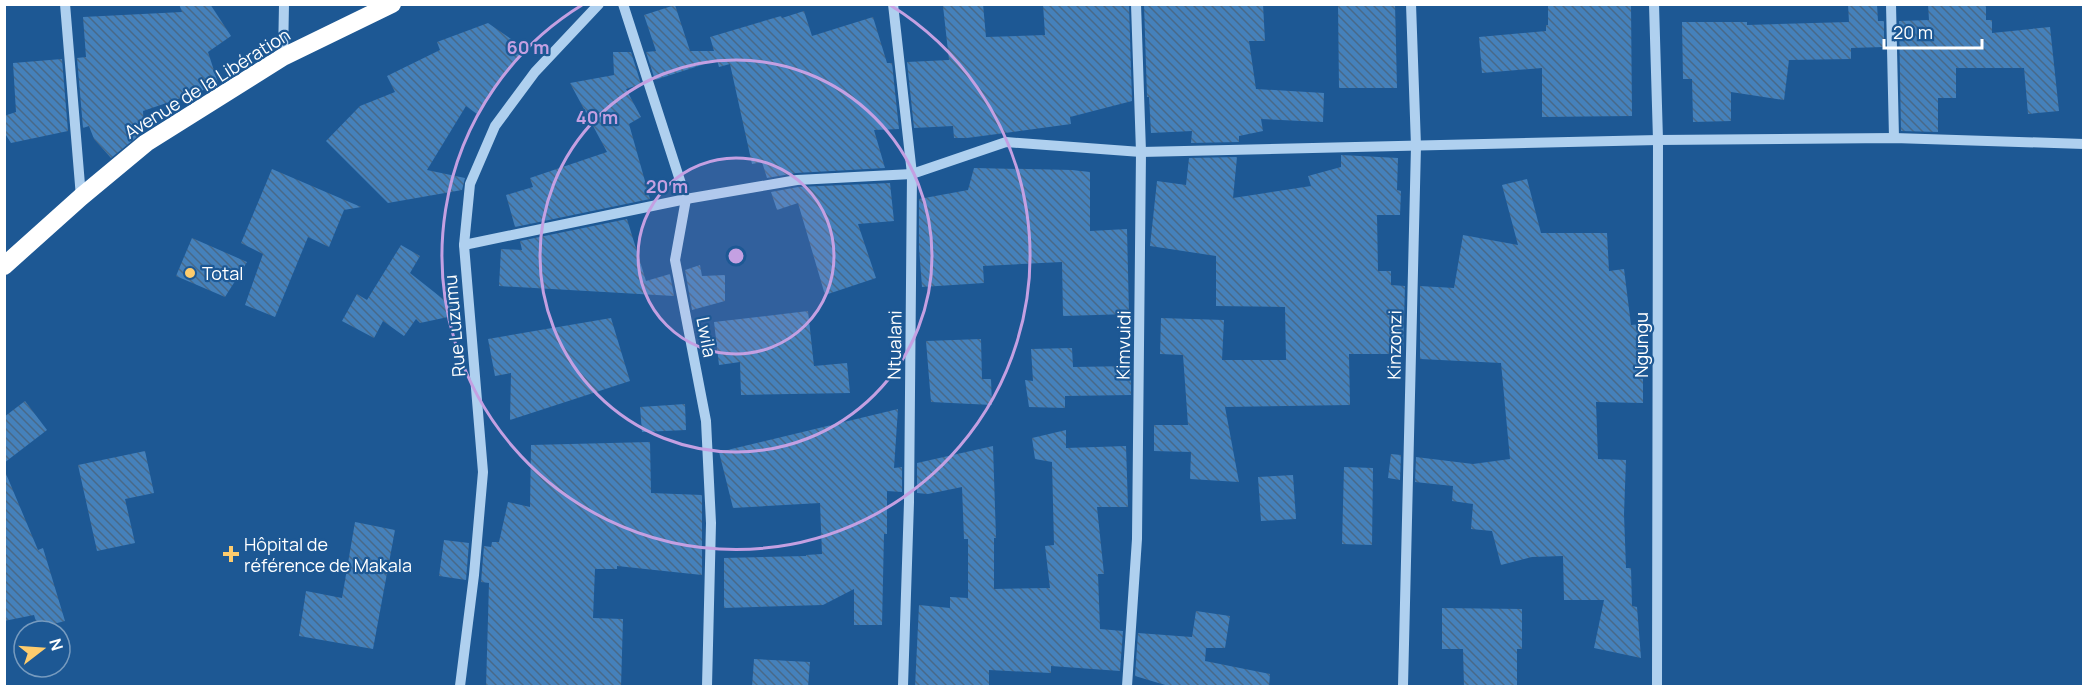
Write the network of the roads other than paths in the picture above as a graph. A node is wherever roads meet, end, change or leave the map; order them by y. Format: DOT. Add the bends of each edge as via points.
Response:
graph roads {
  1 [pos="65,4"];
  2 [pos="284,4"];
  3 [pos="392,4"];
  4 [pos="599,4"];
  5 [pos="623,4"];
  6 [pos="893,4"];
  7 [pos="1136,4"];
  8 [pos="1411,4"];
  9 [pos="1654,4"];
  10 [pos="1891,4"];
  11 [pos="283,57"];
  12 [pos="1894,138"];
  13 [pos="1658,140"];
  14 [pos="2084,144"];
  15 [pos="1416,146"];
  16 [pos="1141,152"];
  17 [pos="912,174"];
  18 [pos="81,197"];
  19 [pos="686,199"];
  20 [pos="464,245"];
  21 [pos="4,266"];
  22 [pos="460,687"];
  23 [pos="707,687"];
  24 [pos="903,687"];
  25 [pos="1127,687"];
  26 [pos="1403,687"];
  27 [pos="1657,687"];
  1 -- 18 [label="street"];
  2 -- 11 [label="street"];
  3 -- 11 [label="highway, Avenue de la Libération"];
  4 -- 20 [label="street, Rue Luzumu" via="535,72 495,126 470,184"];
  5 -- 19 [label="street, Lwila"];
  6 -- 17 [label="street, Ntualani"];
  7 -- 16 [label="street, Kimvuidi"];
  8 -- 15 [label="street, Kinzonzi"];
  9 -- 13 [label="street, Ngungu"];
  10 -- 12 [label="street"];
  11 -- 18 [label="highway, Avenue de la Libération" via="146,143"];
  12 -- 13 [label="street"];
  12 -- 14 [label="street"];
  13 -- 15 [label="street"];
  13 -- 27 [label="street, Ngungu"];
  15 -- 16 [label="street"];
  15 -- 26 [label="street, Kinzonzi"];
  16 -- 17 [label="street" via="1006,142"];
  16 -- 25 [label="street, Kimvuidi" via="1137,539"];
  17 -- 19 [label="street" via="797,180"];
  17 -- 24 [label="street, Ntualani"];
  18 -- 21 [label="highway, Avenue de la Libération"];
  19 -- 20 [label="street"];
  19 -- 23 [label="street, Lwila" via="675,260 706,421 711,523"];
  20 -- 22 [label="street, Rue Luzumu" via="483,472"];
}
